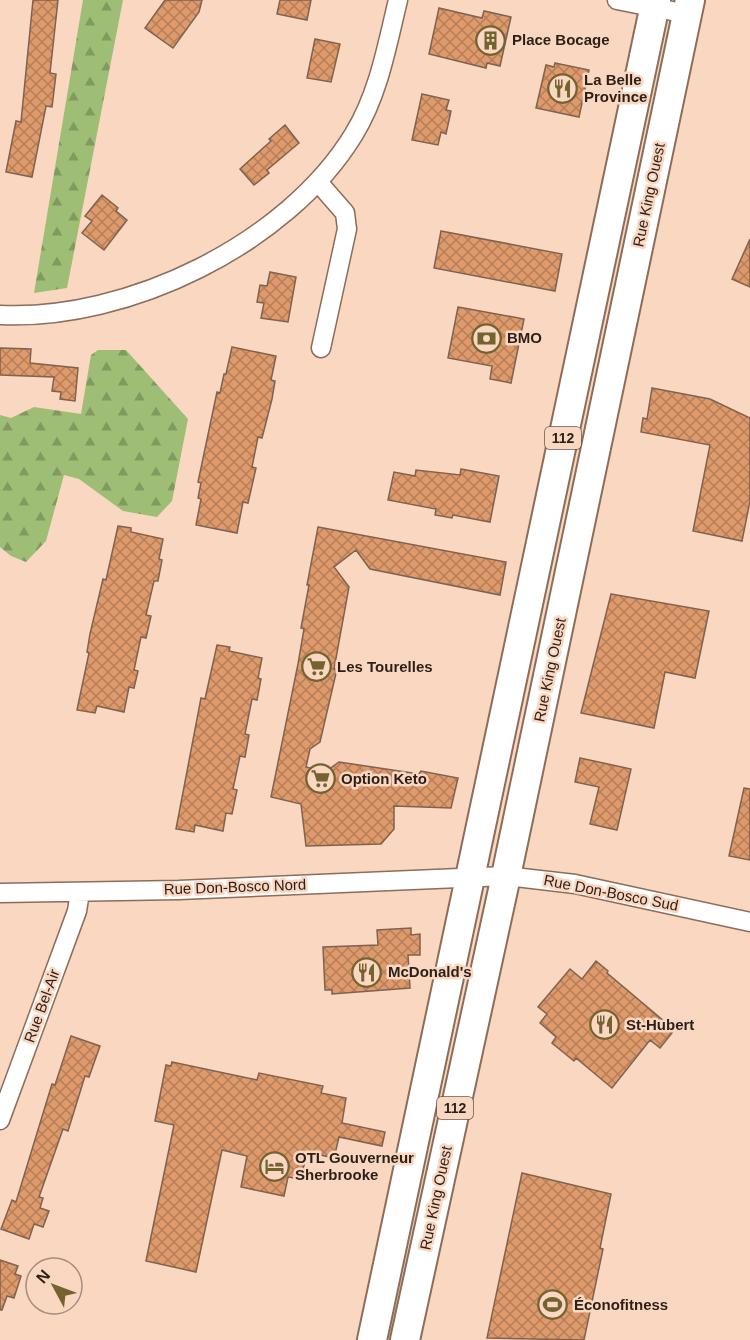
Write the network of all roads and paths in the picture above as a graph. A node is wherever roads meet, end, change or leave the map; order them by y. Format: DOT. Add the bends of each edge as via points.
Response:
graph roads {
  1 [pos="398,0"];
  2 [pos="616,0"];
  3 [pos="655,4"];
  4 [pos="688,7"];
  5 [pos="318,182"];
  6 [pos="0,315"];
  7 [pos="321,348"];
  8 [pos="506,876"];
  9 [pos="471,877"];
  10 [pos="80,892"];
  11 [pos="0,893"];
  12 [pos="750,922"];
  13 [pos="0,1120"];
  14 [pos="372,1340"];
  15 [pos="405,1340"];
  1 -- 5 [label="street" via="370,103 355,133"];
  2 -- 3 [label="street"];
  3 -- 4 [label="street"];
  3 -- 9 [label="main road, 112"];
  4 -- 8 [label="main road, Rue King Ouest / 112"];
  5 -- 6 [label="street" via="290,209 245,241 175,279 72,311"];
  5 -- 7 [label="street" via="345,213 347,230"];
  8 -- 9 [label="street, Rue Don-Bosco Sud"];
  8 -- 12 [label="street, Rue Don-Bosco Sud" via="584,886"];
  8 -- 15 [label="main road, Rue King Ouest / 112"];
  9 -- 10 [label="street, Rue Don-Bosco Nord"];
  9 -- 14 [label="main road, 112"];
  10 -- 11 [label="street, Rue Don-Bosco Nord"];
  10 -- 13 [label="street, Rue Bel-Air" via="77,911"];
}
